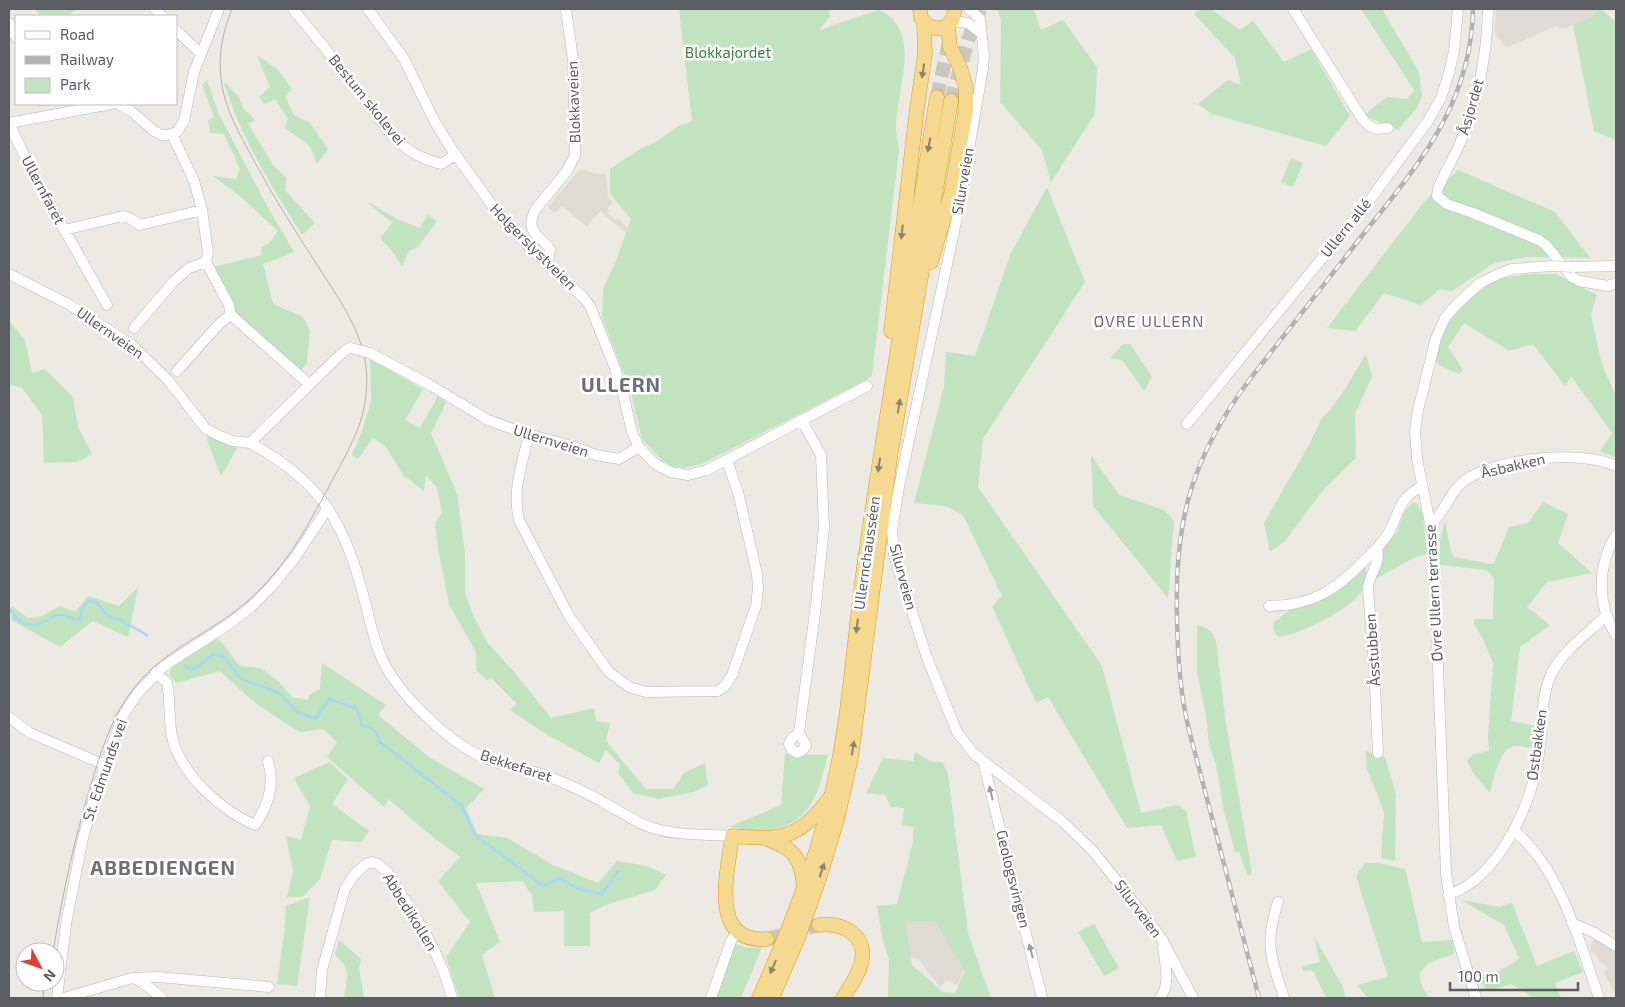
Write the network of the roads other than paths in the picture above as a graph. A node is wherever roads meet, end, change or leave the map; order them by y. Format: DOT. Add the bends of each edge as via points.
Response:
graph roads {
  1 [pos="219,9"];
  2 [pos="293,9"];
  3 [pos="368,9"];
  4 [pos="566,9"];
  5 [pos="969,9"];
  6 [pos="1293,9"];
  7 [pos="1458,9"];
  8 [pos="1488,9"];
  9 [pos="922,16"];
  10 [pos="952,18"];
  11 [pos="9,23"];
  12 [pos="178,32"];
  13 [pos="981,33"];
  14 [pos="15,35"];
  15 [pos="200,53"];
  16 [pos="937,97"];
  17 [pos="951,100"];
  18 [pos="98,105"];
  19 [pos="120,105"];
  20 [pos="57,108"];
  21 [pos="9,123"];
  22 [pos="1388,128"];
  23 [pos="172,134"];
  24 [pos="456,155"];
  25 [pos="202,210"];
  26 [pos="64,230"];
  27 [pos="206,262"];
  28 [pos="546,262"];
  29 [pos="1616,266"];
  30 [pos="9,274"];
  31 [pos="1616,283"];
  32 [pos="107,306"];
  33 [pos="231,315"];
  34 [pos="914,319"];
  35 [pos="134,328"];
  36 [pos="177,371"];
  37 [pos="309,384"];
  38 [pos="868,386"];
  39 [pos="886,416"];
  40 [pos="802,422"];
  41 [pos="1187,424"];
  42 [pos="529,435"];
  43 [pos="250,443"];
  44 [pos="639,447"];
  45 [pos="727,461"];
  46 [pos="1616,466"];
  47 [pos="1422,486"];
  48 [pos="328,508"];
  49 [pos="1431,523"];
  50 [pos="1616,535"];
  51 [pos="1376,549"];
  52 [pos="1269,606"];
  53 [pos="1606,616"];
  54 [pos="1616,635"];
  55 [pos="156,672"];
  56 [pos="9,716"];
  57 [pos="799,732"];
  58 [pos="1378,753"];
  59 [pos="268,761"];
  60 [pos="983,761"];
  61 [pos="105,765"];
  62 [pos="832,795"];
  63 [pos="1514,831"];
  64 [pos="732,836"];
  65 [pos="767,838"];
  66 [pos="804,890"];
  67 [pos="1448,896"];
  68 [pos="1278,902"];
  69 [pos="1572,923"];
  70 [pos="819,925"];
  71 [pos="737,932"];
  72 [pos="767,939"];
  73 [pos="1163,941"];
  74 [pos="1616,946"];
  75 [pos="787,965"];
  76 [pos="132,978"];
  77 [pos="268,987"];
  78 [pos="57,998"];
  79 [pos="64,998"];
  80 [pos="162,998"];
  81 [pos="320,998"];
  82 [pos="452,998"];
  83 [pos="711,998"];
  84 [pos="759,998"];
  85 [pos="772,998"];
  86 [pos="784,998"];
  87 [pos="843,998"];
  88 [pos="1042,998"];
  89 [pos="1160,998"];
  90 [pos="1193,998"];
  91 [pos="1284,998"];
  92 [pos="1476,998"];
  93 [pos="1599,998"];
  1 -- 15 [label="street"];
  2 -- 24 [label="street, Bestum skolevei" via="401,144 417,156 441,164"];
  3 -- 24 [label="street, Holgerslystveien" via="404,59 435,122"];
  4 -- 28 [label="street, Blokkaveien" via="573,60 575,156 531,218 533,233 550,249"];
  5 -- 13 [label="street, Silurveien" via="980,19"];
  6 -- 22 [label="street" via="1363,120 1378,130"];
  7 -- 41 [label="street, Ullern allé" via="1448,76 1441,98 1428,121 1372,197"];
  8 -- 31 [label="street, Åsjordet" via="1487,43 1477,94 1463,136 1438,188 1438,199 1539,240 1579,281 1608,286"];
  9 -- 10 [label="highway" via="932,28 938,29"];
  9 -- 39 [label="highway, one-way" via="926,54 894,305"];
  10 -- 13 [label="street"];
  10 -- 34 [label="highway" via="950,47 966,88 966,118 951,194"];
  11 -- 14 [label="street"];
  12 -- 15 [label="street"];
  13 -- 60 [label="street, Silurveien" via="983,68 963,184 892,530 895,561 938,690 961,740"];
  15 -- 23 [label="street" via="184,121"];
  16 -- 39 [label="highway, Ullernchausséen, one-way"];
  17 -- 34 [label="highway, Ullernchausséen"];
  18 -- 20 [label="street"];
  19 -- 23 [label="street" via="154,130"];
  20 -- 21 [label="street"];
  21 -- 26 [label="street, Ullernfaret"];
  23 -- 25 [label="street" via="194,180"];
  24 -- 28 [label="street, Holgerslystveien" via="494,208"];
  25 -- 26 [label="street, Ullernfaret" via="140,225 123,216"];
  25 -- 27 [label="street" via="208,253"];
  26 -- 32 [label="street, Ullernfaret"];
  27 -- 33 [label="street"];
  27 -- 35 [label="street, Ullernveien" via="189,268 174,281"];
  28 -- 44 [label="street, Holgerslystveien" via="590,306 614,366"];
  29 -- 47 [label="street, Øvre Ullern terrasse, bridge" via="1512,269 1489,278 1463,297 1446,318 1436,338 1417,415 1416,444"];
  30 -- 43 [label="street, Ullernveien" via="70,305 132,345 168,380 206,429 233,441"];
  33 -- 36 [label="street"];
  33 -- 37 [label="street"];
  75 -- 34 [label="highway, Ullernchausséen, one-way" via="830,845 850,767 889,468"];
  37 -- 42 [label="street, Ullernveien, bridge" via="351,348 370,353 488,420"];
  37 -- 43 [label="street, Ullernveien"];
  38 -- 40 [label="street"];
  39 -- 62 [label="highway, Ullernchausséen, one-way" via="865,556 846,721"];
  40 -- 45 [label="street"];
  40 -- 57 [label="street" via="822,455 824,528"];
  42 -- 44 [label="street, Ullernveien" via="619,459"];
  42 -- 45 [label="street" via="517,481 519,520 569,616 600,660 609,672 629,687 646,692 718,690 732,675 756,606 757,574 738,492"];
  43 -- 48 [label="street, Bekkefaret" via="287,466"];
  44 -- 45 [label="street" via="655,464 671,472 688,474"];
  46 -- 49 [label="street, Åsbakken" via="1597,459 1559,457 1518,462 1484,471 1457,486"];
  47 -- 49 [label="street, Øvre Ullern terrasse"];
  47 -- 51 [label="street, Åsstubben" via="1402,502 1389,532"];
  48 -- 55 [label="street, St. Edmunds vei" via="294,559 264,594 229,624"];
  48 -- 64 [label="street, Bekkefaret" via="348,546 373,637 383,661 425,714 460,744 487,759 551,777 653,828"];
  49 -- 67 [label="street, Øvre Ullern terrasse"];
  50 -- 53 [label="street" via="1603,577 1602,601"];
  51 -- 52 [label="street, Åsstubben" via="1342,582 1322,594 1293,605"];
  51 -- 58 [label="street, Åsstubben" via="1378,558 1368,589"];
  53 -- 54 [label="street"];
  53 -- 63 [label="street, Østbakken" via="1564,656 1549,678 1543,702 1537,767 1524,812"];
  55 -- 59 [label="street" via="167,683 173,740 183,761 202,786 227,810 255,825 262,816 271,786"];
  55 -- 61 [label="street, St. Edmunds vei" via="122,717"];
  56 -- 61 [label="street" via="41,738"];
  60 -- 73 [label="street, Silurveien" via="1063,822 1093,851"];
  88 -- 60 [label="street, Geologsvingen, one-way"];
  61 -- 78 [label="street, St. Edmunds vei" via="82,842 66,924"];
  62 -- 65 [label="highway" via="801,829"];
  62 -- 66 [label="highway, Ullernchausséen"];
  63 -- 67 [label="street, Østbakken" via="1481,874 1464,889"];
  63 -- 69 [label="street" via="1532,848 1549,873"];
  64 -- 65 [label="highway"];
  64 -- 71 [label="highway" via="725,900 728,918"];
  65 -- 66 [label="highway" via="785,846 795,855 801,866"];
  66 -- 84 [label="highway, Ullernchausséen, one-way"];
  67 -- 92 [label="street, Øvre Ullern terrasse"];
  68 -- 91 [label="street" via="1271,922 1269,944"];
  69 -- 74 [label="street"];
  69 -- 93 [label="street"];
  70 -- 87 [label="highway" via="842,926 856,937 861,947 862,964"];
  71 -- 72 [label="highway" via="750,938"];
  71 -- 83 [label="street"];
  73 -- 89 [label="street" via="1166,982"];
  73 -- 90 [label="street, Silurveien"];
  75 -- 85 [label="highway, Ullernchausséen"];
  75 -- 86 [label="highway"];
  76 -- 77 [label="street" via="158,977"];
  76 -- 79 [label="street"];
  76 -- 80 [label="street"];
  81 -- 82 [label="street, Abbedikollen" via="322,970 345,890 354,875 372,862 388,873 430,940"];
}
